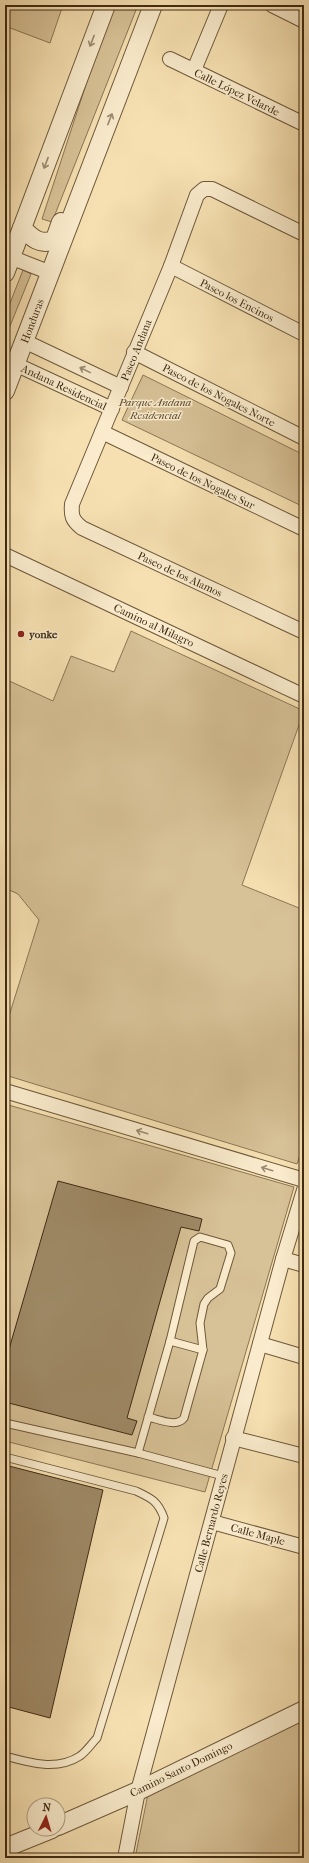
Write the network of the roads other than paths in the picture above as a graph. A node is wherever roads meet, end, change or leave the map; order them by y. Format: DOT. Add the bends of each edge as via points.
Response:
graph roads {
  1 [pos="106,5"];
  2 [pos="153,5"];
  3 [pos="221,5"];
  4 [pos="272,5"];
  5 [pos="304,21"];
  6 [pos="170,59"];
  7 [pos="194,70"];
  8 [pos="304,124"];
  9 [pos="99,147"];
  10 [pos="22,228"];
  11 [pos="304,234"];
  12 [pos="7,262"];
  13 [pos="171,266"];
  14 [pos="51,273"];
  15 [pos="304,334"];
  16 [pos="24,341"];
  17 [pos="134,352"];
  18 [pos="15,364"];
  19 [pos="121,387"];
  20 [pos="5,391"];
  21 [pos="112,409"];
  22 [pos="102,432"];
  23 [pos="304,438"];
  24 [pos="72,504"];
  25 [pos="304,529"];
  26 [pos="5,555"];
  27 [pos="304,632"];
  28 [pos="304,696"];
  29 [pos="5,1090"];
  30 [pos="304,1180"];
  31 [pos="304,1190"];
  32 [pos="282,1259"];
  33 [pos="304,1265"];
  34 [pos="170,1341"];
  35 [pos="260,1344"];
  36 [pos="203,1350"];
  37 [pos="304,1357"];
  38 [pos="148,1417"];
  39 [pos="5,1423"];
  40 [pos="233,1438"];
  41 [pos="138,1453"];
  42 [pos="5,1456"];
  43 [pos="304,1456"];
  44 [pos="223,1476"];
  45 [pos="212,1522"];
  46 [pos="304,1547"];
  47 [pos="304,1710"];
  48 [pos="5,1756"];
  49 [pos="138,1791"];
  50 [pos="66,1822"];
  51 [pos="32,1837"];
  52 [pos="5,1848"];
  53 [pos="125,1858"];
  1 -- 10 [label="street, one-way"];
  9 -- 2 [label="street, one-way"];
  3 -- 7 [label="street"];
  4 -- 5 [label="street"];
  6 -- 7 [label="street, Calle López Velarde"];
  7 -- 8 [label="street, Calle López Velarde"];
  9 -- 10 [label="street" via="79,175 54,239 50,242 41,242"];
  9 -- 14 [label="street, Honduras"];
  10 -- 12 [label="street"];
  11 -- 13 [label="street, Paseo Andana" via="212,189 204,189 197,195"];
  12 -- 14 [label="street"];
  13 -- 15 [label="street, Paseo los Encinos"];
  13 -- 17 [label="street, Paseo Andana"];
  14 -- 16 [label="street, Honduras"];
  16 -- 18 [label="street, Honduras"];
  19 -- 16 [label="street, one-way"];
  17 -- 19 [label="street, Paseo Andana"];
  17 -- 23 [label="street, Paseo de los Nogales Norte"];
  18 -- 20 [label="street, Honduras"];
  18 -- 21 [label="street, Andana Residencial"];
  19 -- 21 [label="street, Paseo Andana"];
  21 -- 22 [label="street, Paseo Andana"];
  22 -- 24 [label="street, Paseo Andana"];
  22 -- 25 [label="street, Paseo de los Nogales Sur"];
  24 -- 27 [label="street, Paseo de los Alamos" via="71,514 74,522 82,528"];
  26 -- 28 [label="street, Camino al Milagro"];
  30 -- 29 [label="street, one-way"];
  31 -- 32 [label="street, Calle Bernardo Reyes"];
  32 -- 33 [label="street"];
  32 -- 35 [label="street, Calle Bernardo Reyes"];
  34 -- 36 [label="lane"];
  34 -- 36 [label="lane" via="194,1241 200,1237 225,1243 231,1253 220,1289 204,1304 200,1323"];
  34 -- 38 [label="lane"];
  35 -- 37 [label="street"];
  35 -- 40 [label="street, Calle Bernardo Reyes"];
  36 -- 38 [label="lane" via="182,1422"];
  38 -- 41 [label="lane"];
  39 -- 41 [label="lane"];
  40 -- 43 [label="street"];
  40 -- 44 [label="street, Calle Bernardo Reyes"];
  41 -- 44 [label="lane"];
  42 -- 48 [label="lane" via="136,1491 160,1506 164,1518 97,1738 81,1755 62,1764 33,1764"];
  44 -- 45 [label="street, Calle Bernardo Reyes"];
  45 -- 46 [label="street, Calle Maple"];
  45 -- 49 [label="street, Calle Bernardo Reyes"];
  47 -- 49 [label="street, Camino Santo Domingo"];
  49 -- 50 [label="street, Camino Santo Domingo"];
  49 -- 53 [label="street, Calle Bernardo Reyes"];
  51 -- 52 [label="street"];
}
